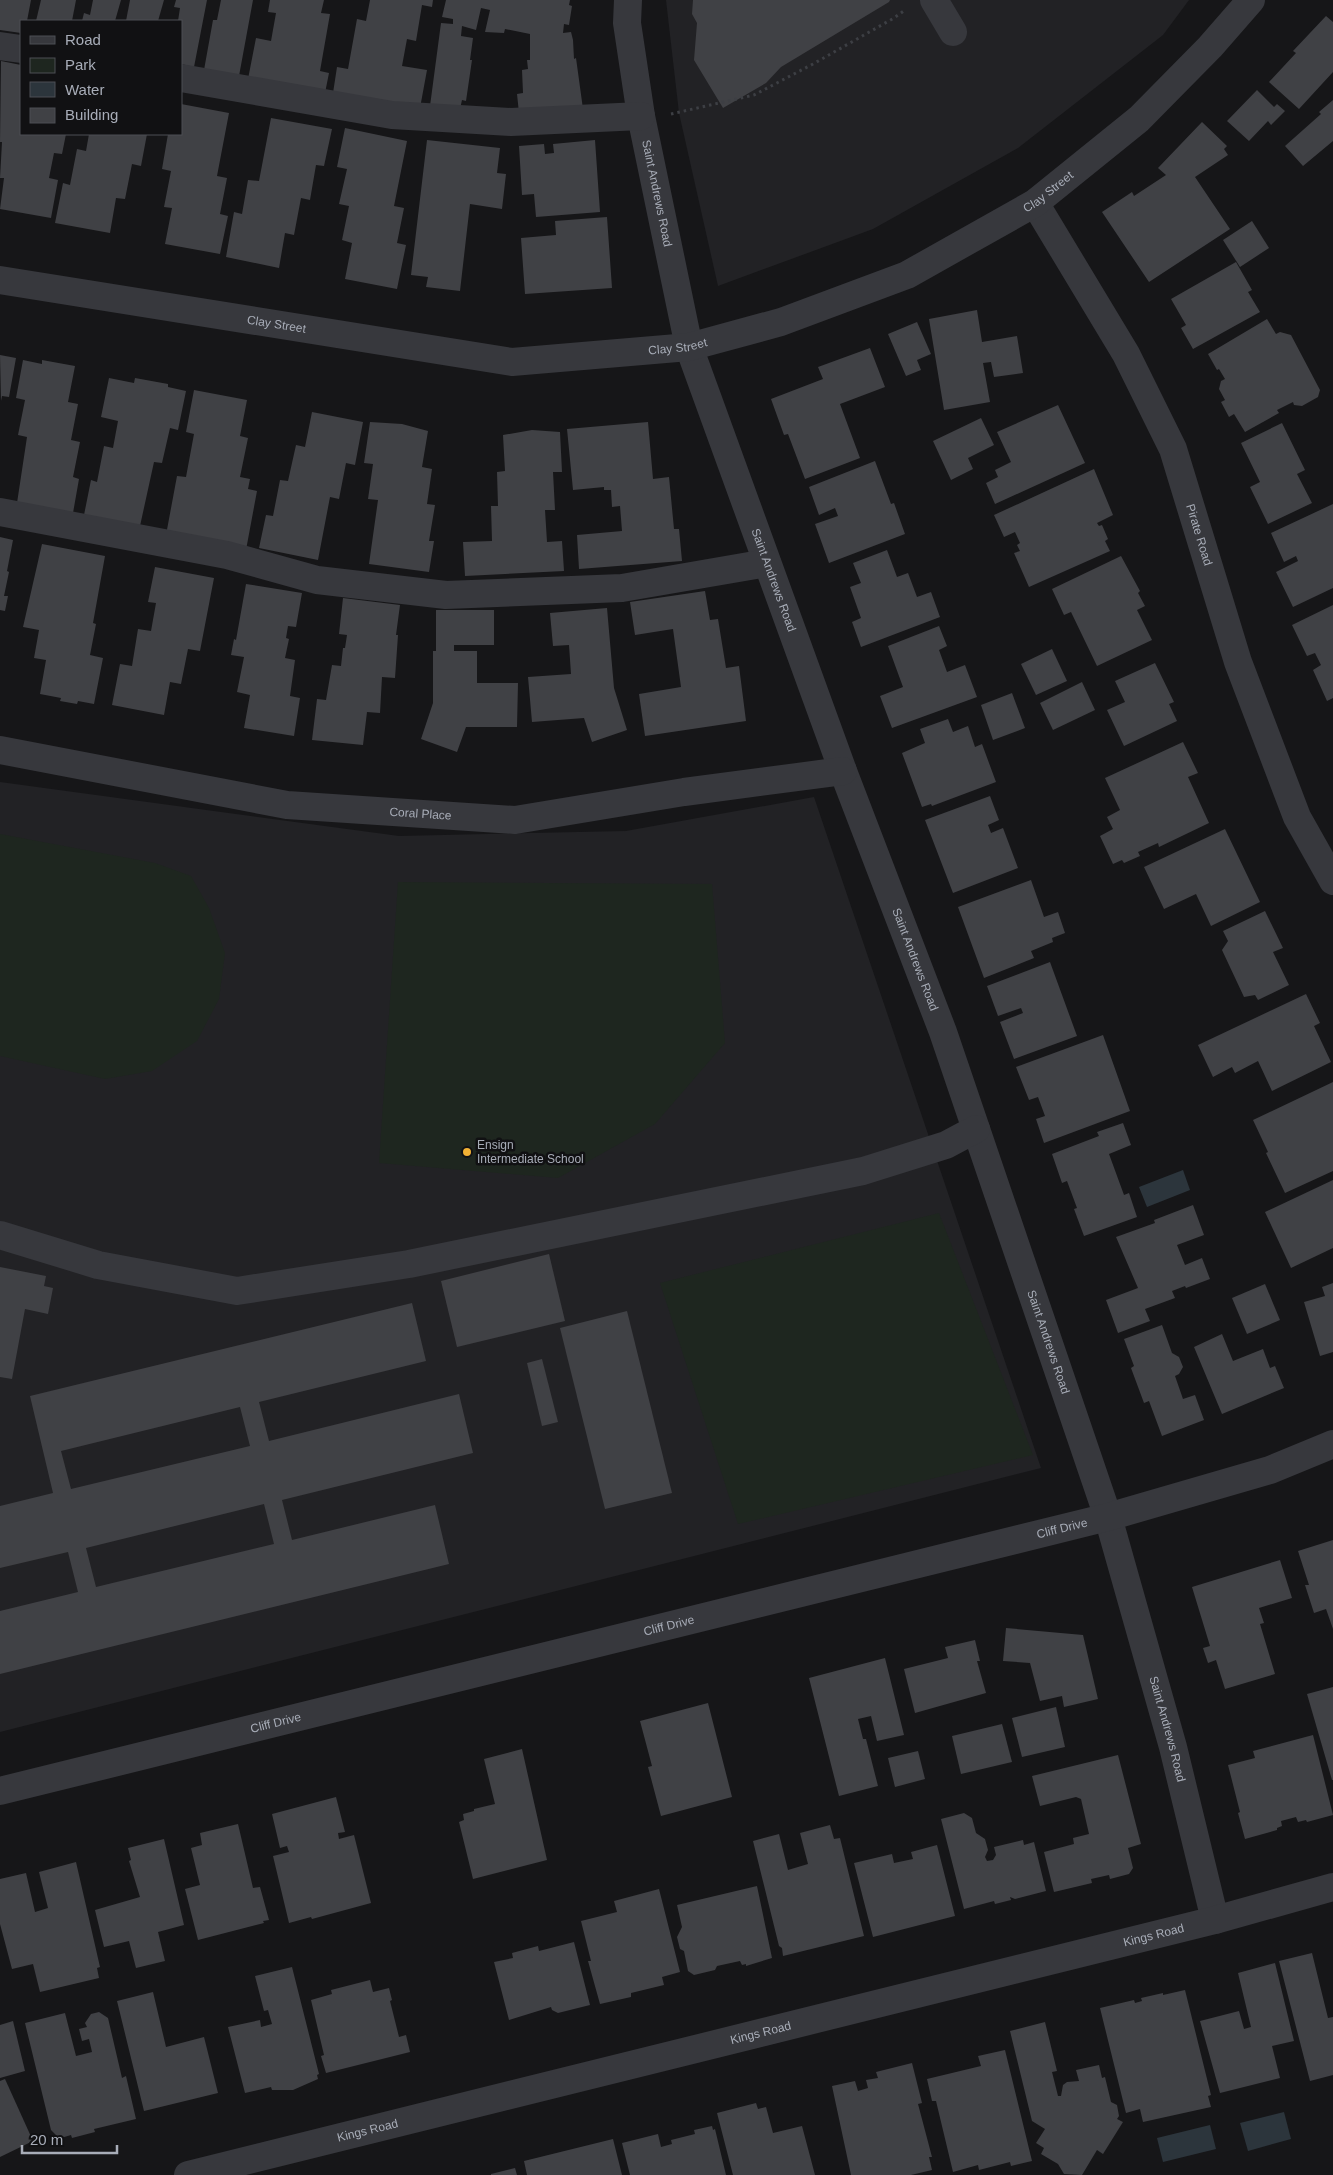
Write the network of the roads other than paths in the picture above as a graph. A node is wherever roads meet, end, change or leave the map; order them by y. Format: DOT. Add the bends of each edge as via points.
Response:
graph roads {
  1 [pos="628,0"];
  2 [pos="1251,0"];
  3 [pos="922,3"];
  4 [pos="953,32"];
  5 [pos="0,46"];
  6 [pos="20,49"];
  7 [pos="182,78"];
  8 [pos="653,115"];
  9 [pos="1035,203"];
  10 [pos="0,280"];
  11 [pos="689,347"];
  12 [pos="0,512"];
  13 [pos="767,563"];
  14 [pos="0,750"];
  15 [pos="843,771"];
  16 [pos="1333,881"];
  17 [pos="976,1129"];
  18 [pos="0,1235"];
  19 [pos="1333,1444"];
  20 [pos="1108,1518"];
  21 [pos="0,1791"];
  22 [pos="1333,1887"];
  23 [pos="1215,1920"];
  24 [pos="188,2175"];
  1 -- 8 [label="street, Saint Andrews Road" via="627,23"];
  2 -- 9 [label="street, Clay Street" via="1139,119"];
  3 -- 4 [label="street"];
  5 -- 6 [label="street"];
  7 -- 8 [label="street" via="392,115 510,122"];
  8 -- 11 [label="street, Saint Andrews Road"];
  9 -- 11 [label="street, Clay Street" via="907,275 781,322"];
  9 -- 16 [label="street, Pirate Road" via="1126,354 1173,449 1238,662 1297,817"];
  10 -- 11 [label="street, Clay Street" via="512,362"];
  11 -- 13 [label="street, Saint Andrews Road"];
  12 -- 13 [label="street" via="227,555 317,580 446,595 622,588"];
  13 -- 15 [label="street, Saint Andrews Road"];
  14 -- 15 [label="street, Coral Place" via="287,805 515,820 684,792"];
  15 -- 17 [label="street, Saint Andrews Road" via="943,1032"];
  17 -- 18 [label="street" via="946,1145 863,1171 409,1264 236,1291 98,1265"];
  17 -- 20 [label="street, Saint Andrews Road"];
  19 -- 20 [label="street, Cliff Drive" via="1270,1470"];
  20 -- 21 [label="street, Cliff Drive"];
  20 -- 23 [label="street, Saint Andrews Road" via="1173,1747"];
  22 -- 23 [label="street, Kings Road"];
  23 -- 24 [label="street, Kings Road"];
}
